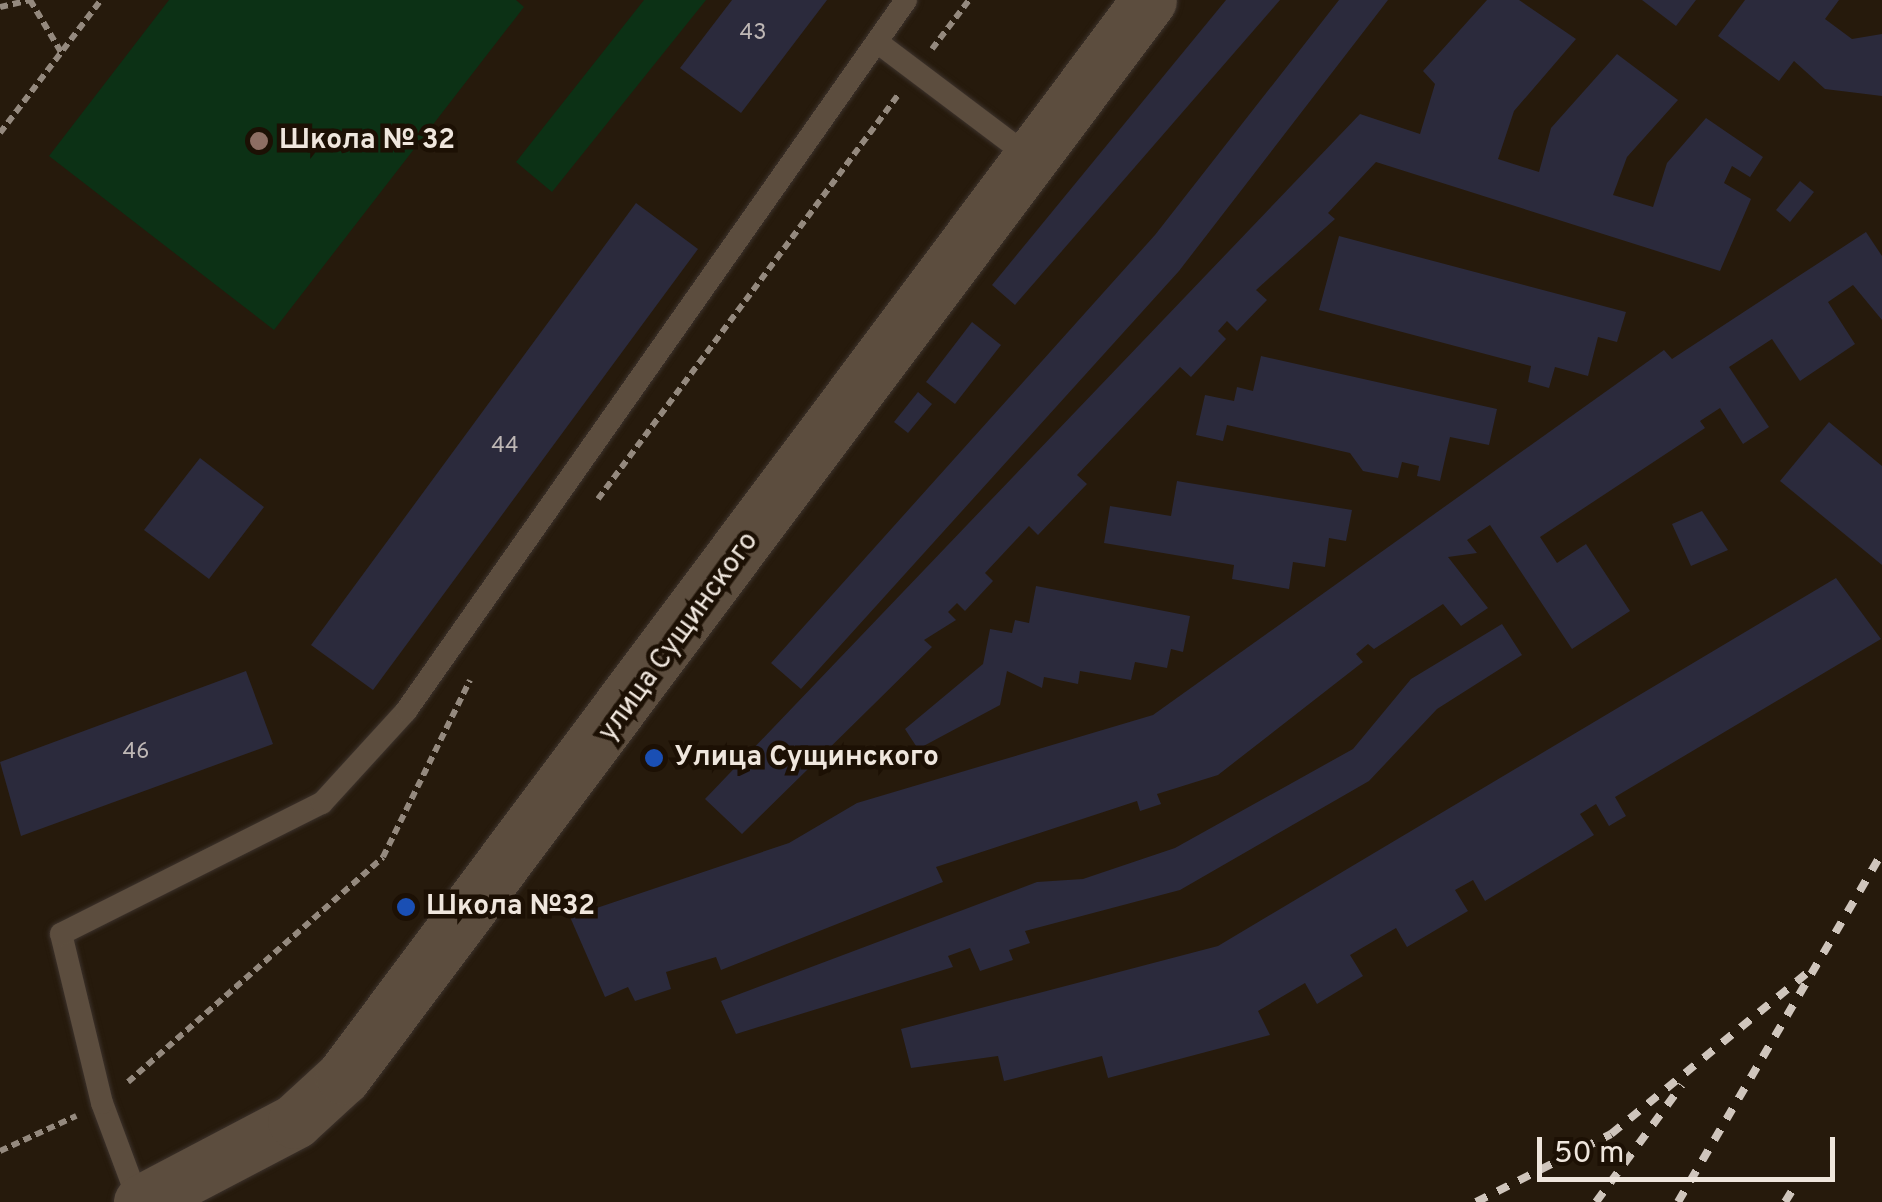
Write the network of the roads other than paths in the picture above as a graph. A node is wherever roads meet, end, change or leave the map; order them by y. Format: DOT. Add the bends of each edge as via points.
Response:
graph roads {
  1 [pos="906,0"];
  2 [pos="1149,0"];
  3 [pos="877,42"];
  4 [pos="1032,159"];
  5 [pos="140,1202"];
  1 -- 3 [label="lane"];
  2 -- 4 [label="street, улица Сущинского"];
  3 -- 4 [label="lane"];
  3 -- 5 [label="lane" via="406,711 322,804 61,934 102,1103"];
  4 -- 5 [label="street, улица Сущинского" via="343,1077 295,1121"];
}
